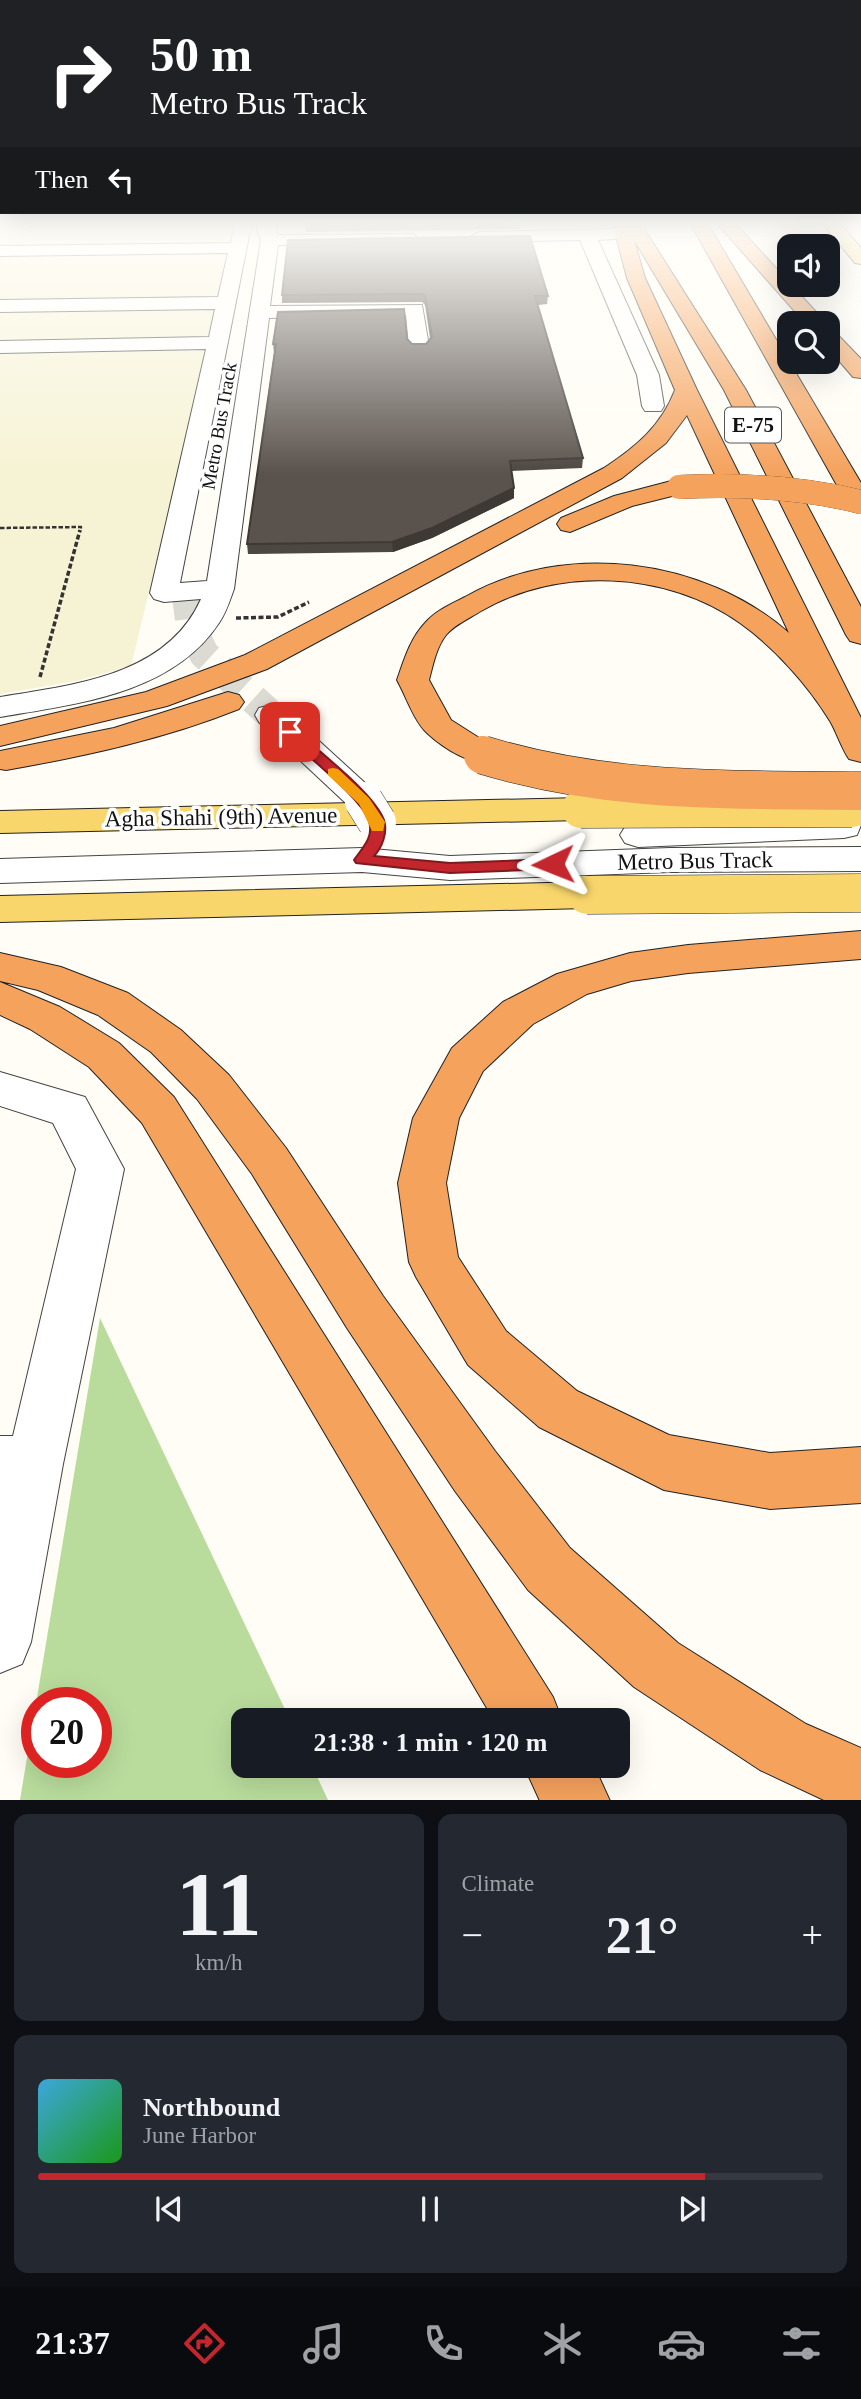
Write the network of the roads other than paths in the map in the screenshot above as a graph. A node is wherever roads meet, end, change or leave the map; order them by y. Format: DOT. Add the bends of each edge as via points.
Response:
graph roads {
  1 [pos="75,305"];
  2 [pos="225,305"];
  3 [pos="241,305"];
  4 [pos="259,305"];
  5 [pos="618,305"];
  6 [pos="648,305"];
  7 [pos="678,305"];
  8 [pos="746,305"];
  9 [pos="0,306"];
  10 [pos="260,312"];
  11 [pos="217,343"];
  12 [pos="419,346"];
  13 [pos="0,347"];
  14 [pos="840,349"];
  15 [pos="856,367"];
  16 [pos="686,390"];
  17 [pos="653,406"];
  18 [pos="861,503"];
  19 [pos="186,589"];
  20 [pos="216,602"];
  21 [pos="861,635"];
  22 [pos="0,707"];
  23 [pos="841,714"];
  24 [pos="271,715"];
  25 [pos="0,736"];
  26 [pos="861,752"];
  27 [pos="0,761"];
  28 [pos="861,791"];
  29 [pos="0,822"];
  30 [pos="855,831"];
  31 [pos="362,860"];
  32 [pos="0,871"];
  33 [pos="861,893"];
  34 [pos="0,909"];
  35 [pos="861,945"];
  36 [pos="0,967"];
  37 [pos="0,998"];
  38 [pos="0,1089"];
  39 [pos="17,1464"];
  40 [pos="861,1475"];
  41 [pos="0,1642"];
  42 [pos="523,1708"];
  43 [pos="564,1778"];
  44 [pos="861,1782"];
  45 [pos="576,1800"];
  1 -- 9 [label="street"];
  2 -- 11 [label="street"];
  3 -- 19 [label="street, Metro Bus Track"];
  4 -- 10 [label="street"];
  5 -- 17 [label="street" via="648,375"];
  6 -- 16 [label="highway"];
  7 -- 21 [label="highway, E-75" via="735,390"];
  8 -- 18 [label="highway, E-75"];
  10 -- 12 [label="street" via="415,309"];
  10 -- 20 [label="street"];
  11 -- 13 [label="street"];
  11 -- 20 [label="street" via="164,593"];
  14 -- 15 [label="highway"];
  16 -- 23 [label="highway"];
  16 -- 25 [label="highway" via="673,421 642,455 298,642 156,699"];
  18 -- 27 [label="highway, bridge" via="784,486 731,484 679,486 638,495 600,509 272,684 216,707 86,746"];
  20 -- 22 [label="street" via="186,647 146,671 101,687"];
  23 -- 26 [label="highway"];
  23 -- 28 [label="highway, bridge" via="768,628 732,605 645,576 600,573 510,585 471,603 437,627 413,680 438,726 483,755 516,767 644,788"];
  24 -- 31 [label="street" via="371,811 375,846"];
  29 -- 30 [label="main road, Agha Shahi (9th) Avenue, bridge" via="581,808"];
  30 -- 31 [label="street, Metro Bus Track" via="670,860 450,868"];
  31 -- 32 [label="street, Metro Bus Track"];
  33 -- 34 [label="main road, bridge"];
  35 -- 40 [label="highway" via="630,967 572,984 517,1013 467,1060 436,1118 422,1183 434,1262 487,1348 558,1409 664,1462 770,1481"];
  36 -- 44 [label="highway" via="47,977 113,1004 166,1041 214,1087 269,1161 365,1312 549,1569 656,1665 783,1747"];
  37 -- 42 [label="highway" via="45,1018 104,1055 158,1110"];
  38 -- 39 [label="street" via="69,1110 100,1169"];
  39 -- 41 [label="street"];
  43 -- 45 [label="highway"];
}
